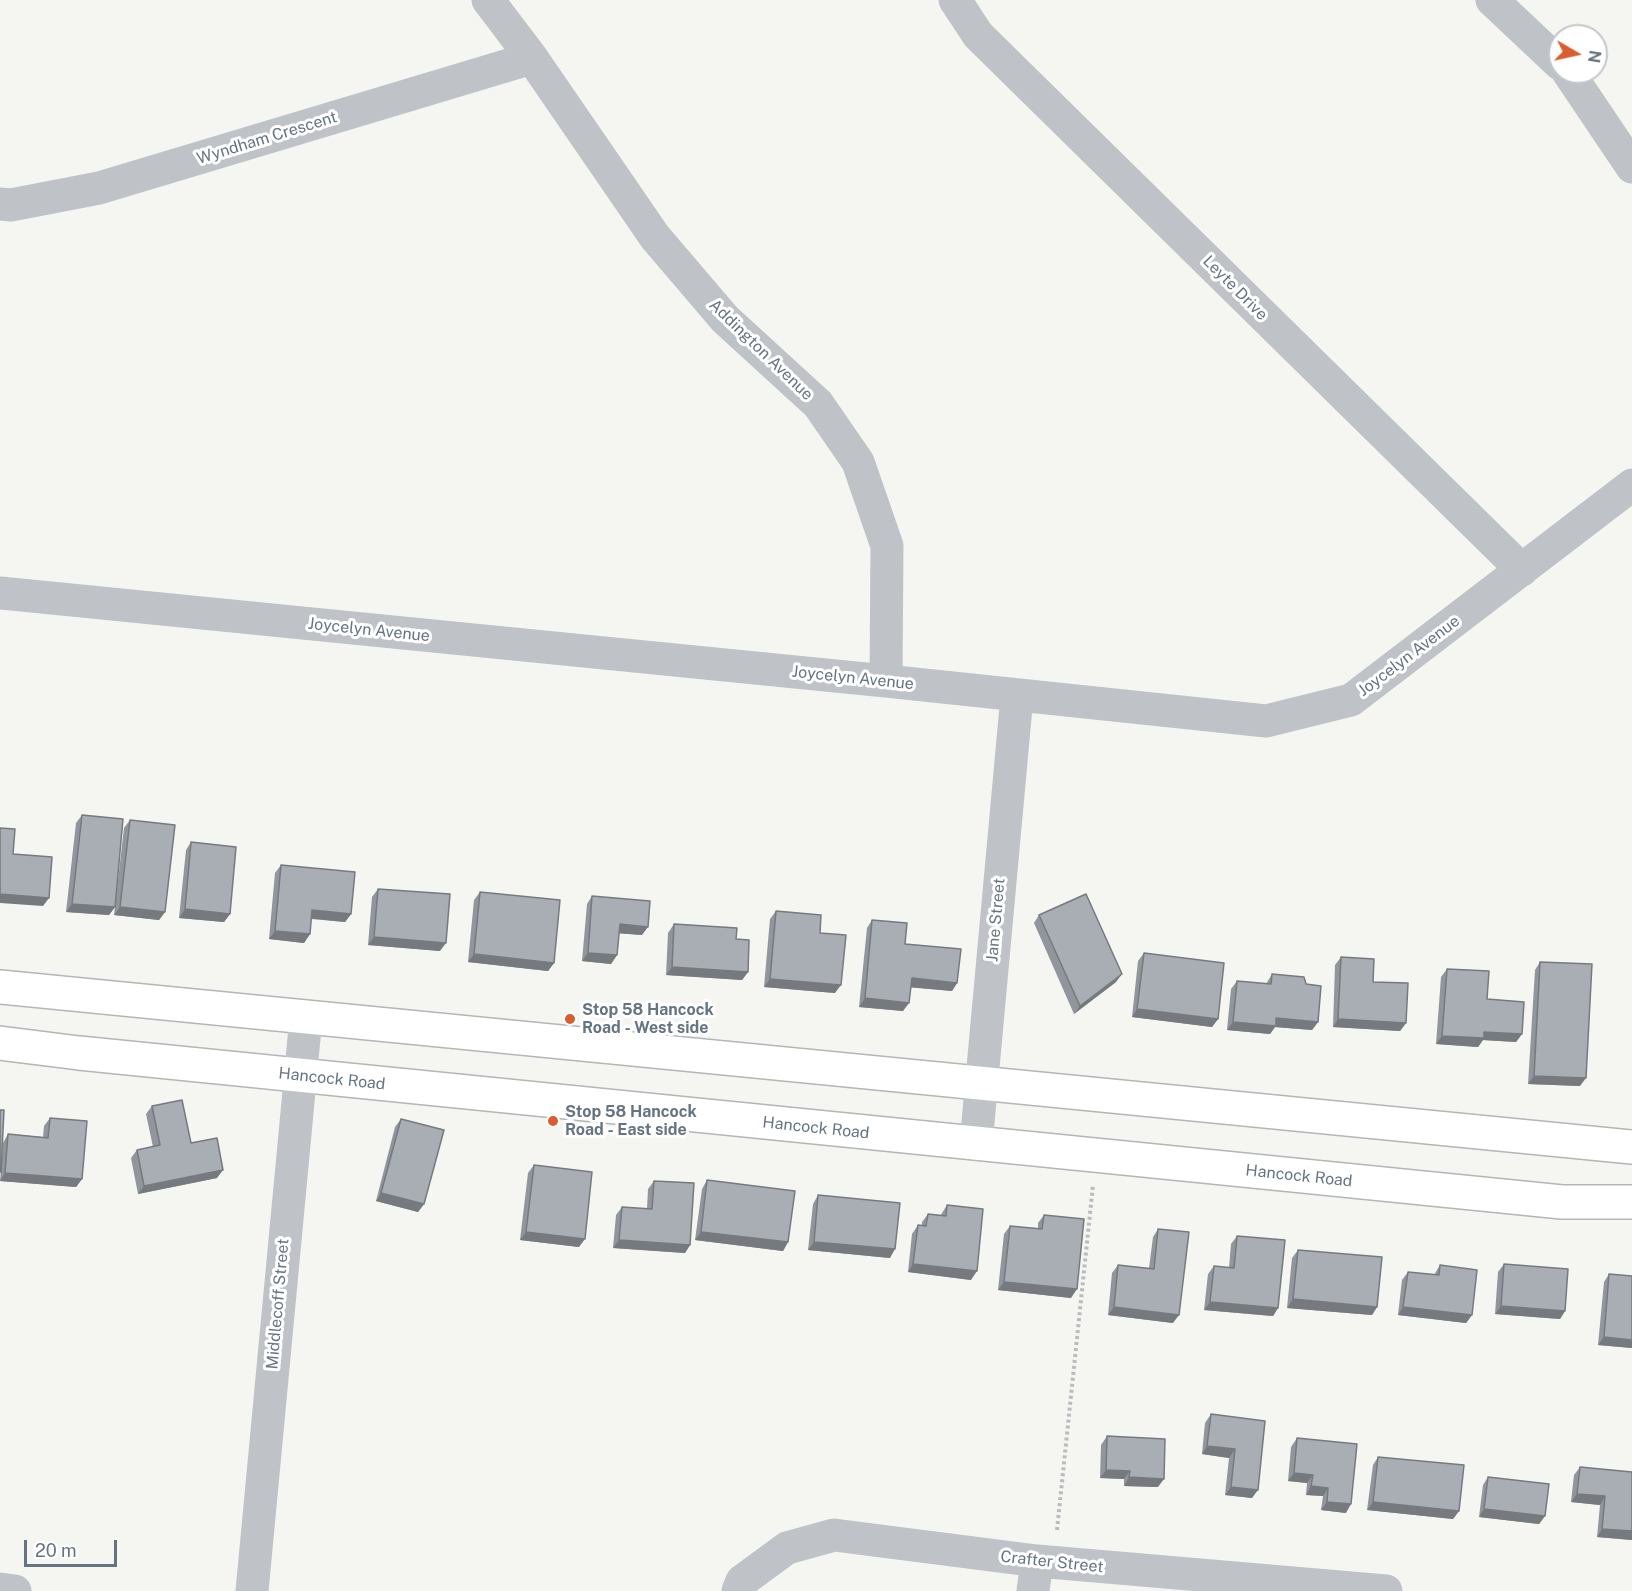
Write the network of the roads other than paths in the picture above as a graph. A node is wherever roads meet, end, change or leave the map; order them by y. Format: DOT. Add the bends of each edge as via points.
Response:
graph roads {
  1 [pos="488,0"];
  2 [pos="955,0"];
  3 [pos="1492,0"];
  4 [pos="1548,53"];
  5 [pos="532,58"];
  6 [pos="1576,84"];
  7 [pos="1632,167"];
  8 [pos="0,204"];
  9 [pos="1632,485"];
  10 [pos="1522,570"];
  11 [pos="0,593"];
  12 [pos="886,681"];
  13 [pos="1017,696"];
  14 [pos="0,987"];
  15 [pos="306,1017"];
  16 [pos="0,1044"];
  17 [pos="300,1076"];
  18 [pos="981,1084"];
  19 [pos="976,1144"];
  20 [pos="1632,1147"];
  21 [pos="1632,1202"];
  22 [pos="1041,1572"];
  23 [pos="0,1589"];
  24 [pos="15,1591"];
  25 [pos="252,1591"];
  26 [pos="738,1591"];
  27 [pos="1386,1591"];
  1 -- 5 [label="street, Addington Avenue"];
  2 -- 10 [label="street, Leyte Drive" via="978,35"];
  3 -- 4 [label="street"];
  5 -- 8 [label="street, Wyndham Crescent" via="99,188"];
  5 -- 12 [label="street, Addington Avenue" via="655,237 725,319 818,404 858,462 887,546"];
  6 -- 7 [label="street"];
  9 -- 10 [label="street, Joycelyn Avenue"];
  10 -- 13 [label="street, Joycelyn Avenue" via="1351,700 1266,721"];
  11 -- 12 [label="street, Joycelyn Avenue"];
  12 -- 13 [label="street, Joycelyn Avenue"];
  13 -- 18 [label="street, Jane Street"];
  14 -- 15 [label="main road"];
  15 -- 17 [label="street, Middlecoff Street"];
  15 -- 18 [label="main road"];
  16 -- 17 [label="main road, Hancock Road"];
  17 -- 19 [label="main road, Hancock Road"];
  17 -- 25 [label="street, Middlecoff Street"];
  18 -- 19 [label="street, Jane Street"];
  18 -- 20 [label="main road"];
  19 -- 21 [label="main road, Hancock Road" via="1562,1202"];
  22 -- 26 [label="street, Crafter Street" via="834,1535 787,1548 742,1581"];
  22 -- 27 [label="street, Crafter Street"];
  23 -- 24 [label="street"];
}
